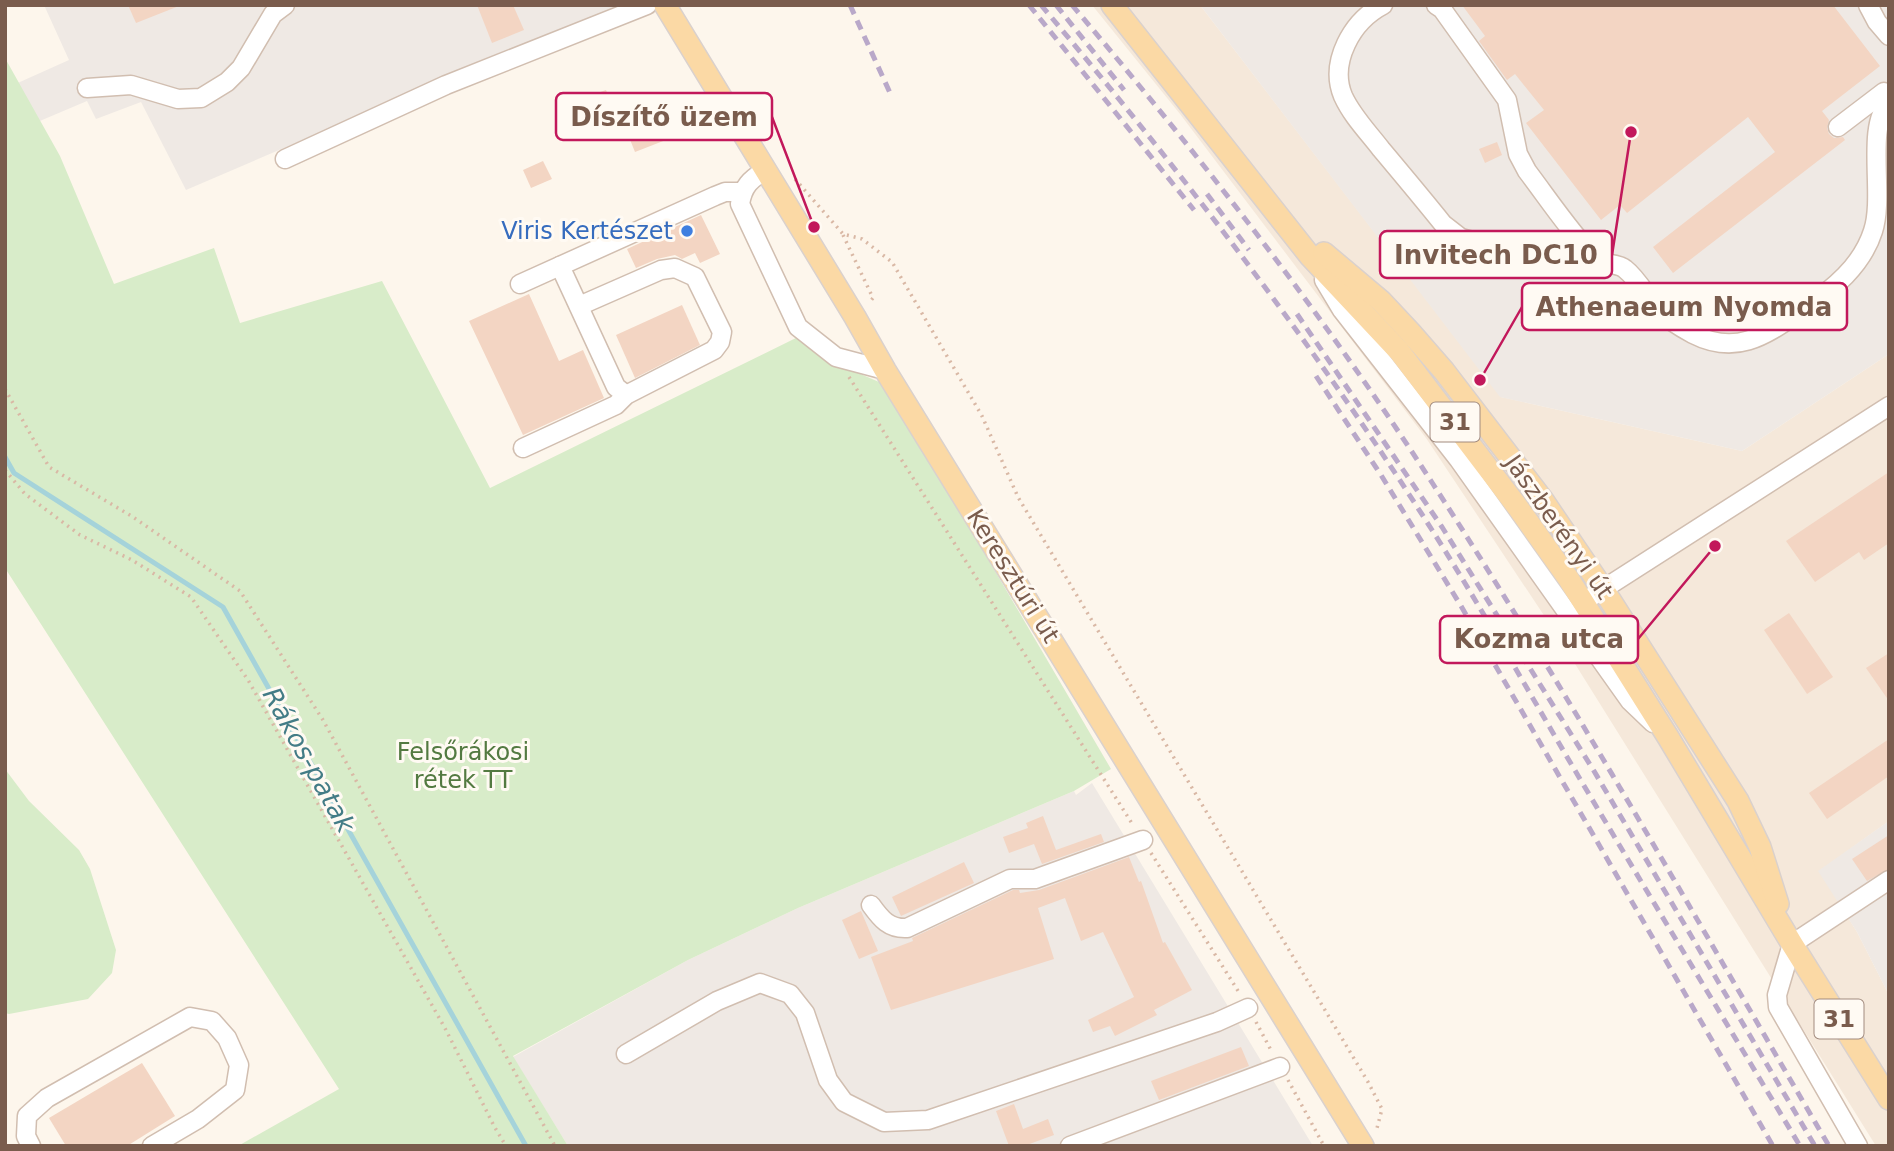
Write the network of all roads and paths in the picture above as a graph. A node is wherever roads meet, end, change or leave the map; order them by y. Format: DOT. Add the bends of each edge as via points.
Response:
graph roads {
  1 [pos="285,5"];
  2 [pos="647,5"];
  3 [pos="665,5"];
  4 [pos="1112,5"];
  5 [pos="1383,5"];
  6 [pos="1436,5"];
  7 [pos="1868,5"];
  8 [pos="1889,36"];
  9 [pos="87,88"];
  10 [pos="1889,94"];
  11 [pos="1889,102"];
  12 [pos="1838,127"];
  13 [pos="285,159"];
  14 [pos="765,170"];
  15 [pos="790,173"];
  16 [pos="742,192"];
  17 [pos="1270,207"];
  18 [pos="843,234"];
  19 [pos="1310,256"];
  20 [pos="1598,261"];
  21 [pos="560,266"];
  22 [pos="520,284"];
  23 [pos="579,306"];
  24 [pos="855,317"];
  25 [pos="836,357"];
  26 [pos="886,370"];
  27 [pos="5,389"];
  28 [pos="626,395"];
  29 [pos="1889,406"];
  30 [pos="523,448"];
  31 [pos="5,470"];
  32 [pos="1603,589"];
  33 [pos="1583,603"];
  34 [pos="1668,737"];
  35 [pos="1143,840"];
  36 [pos="1889,880"];
  37 [pos="872,905"];
  38 [pos="1791,942"];
  39 [pos="1248,1008"];
  40 [pos="626,1054"];
  41 [pos="1280,1067"];
  42 [pos="1882,1073"];
  43 [pos="1889,1099"];
  44 [pos="1367,1143"];
  45 [pos="31,1146"];
  46 [pos="152,1146"];
  47 [pos="506,1146"];
  48 [pos="555,1146"];
  49 [pos="1070,1146"];
  50 [pos="1324,1146"];
  51 [pos="1858,1146"];
  1 -- 9 [label="street" via="273,14 241,68 201,98 178,99 131,85"];
  2 -- 13 [label="street" via="446,85"];
  3 -- 14 [label="main road, Keresztúri út"];
  4 -- 17 [label="main road, Jászberényi út / 31"];
  5 -- 20 [label="street" via="1350,36 1340,62 1339,82 1354,116 1443,224 1461,238 1476,242"];
  6 -- 20 [label="street" via="1507,100 1518,154 1527,171"];
  7 -- 8 [label="street"];
  10 -- 12 [label="street" via="1885,92"];
  11 -- 20 [label="street" via="1877,131 1878,204 1866,249 1840,282 1768,333 1729,344 1699,337 1671,321 1624,267"];
  14 -- 16 [label="street" via="749,180"];
  14 -- 24 [label="main road, Keresztúri út"];
  15 -- 18 [label="path"];
  16 -- 21 [label="street" via="725,191"];
  16 -- 25 [label="street" via="740,204 798,327"];
  17 -- 19 [label="main road, Jászberényi út / 31"];
  17 -- 32 [label="main road, Jászberényi út / 31" via="1381,301 1419,342 1542,499"];
  18 -- 24 [label="path" via="873,298"];
  18 -- 44 [label="path" via="862,239 892,262 982,416 1018,497 1368,1082 1382,1109"];
  19 -- 33 [label="main road, Jászberényi út / 31" via="1422,380"];
  19 -- 34 [label="street, Jászberényi út" via="1342,310 1459,460 1630,701"];
  21 -- 22 [label="street"];
  21 -- 23 [label="street"];
  23 -- 28 [label="street" via="616,387"];
  23 -- 28 [label="street" via="661,270 675,268 695,277 722,332 720,342 714,350"];
  24 -- 26 [label="main road, Keresztúri út"];
  25 -- 26 [label="street"];
  25 -- 35 [label="path"];
  26 -- 44 [label="main road, Keresztúri út"];
  27 -- 48 [label="path" via="49,467 133,517 240,591 323,720"];
  28 -- 30 [label="street" via="616,405"];
  29 -- 32 [label="street"];
  31 -- 47 [label="path" via="25,494 80,535 132,560 191,597 248,680 440,1018"];
  32 -- 33 [label="street"];
  32 -- 38 [label="main road, Jászberényi út / 31" via="1738,801 1752,828"];
  33 -- 34 [label="main road, Jászberényi út / 31"];
  34 -- 38 [label="main road, Jászberényi út / 31"];
  35 -- 37 [label="street" via="1035,879 1010,879 907,928 895,928"];
  35 -- 39 [label="path"];
  36 -- 38 [label="street"];
  38 -- 42 [label="main road, Jászberényi út / 31"];
  38 -- 51 [label="street" via="1778,1007"];
  39 -- 40 [label="street" via="928,1120 884,1122 844,1102 828,1080 805,1013 790,994 760,983 717,1001"];
  39 -- 41 [label="path"];
  41 -- 49 [label="street"];
  41 -- 50 [label="path"];
  42 -- 43 [label="main road, Jászberényi út / 31"];
  45 -- 46 [label="street" via="26,1136 27,1116 47,1098 190,1017 212,1021 227,1038 239,1065 235,1090"];
}
